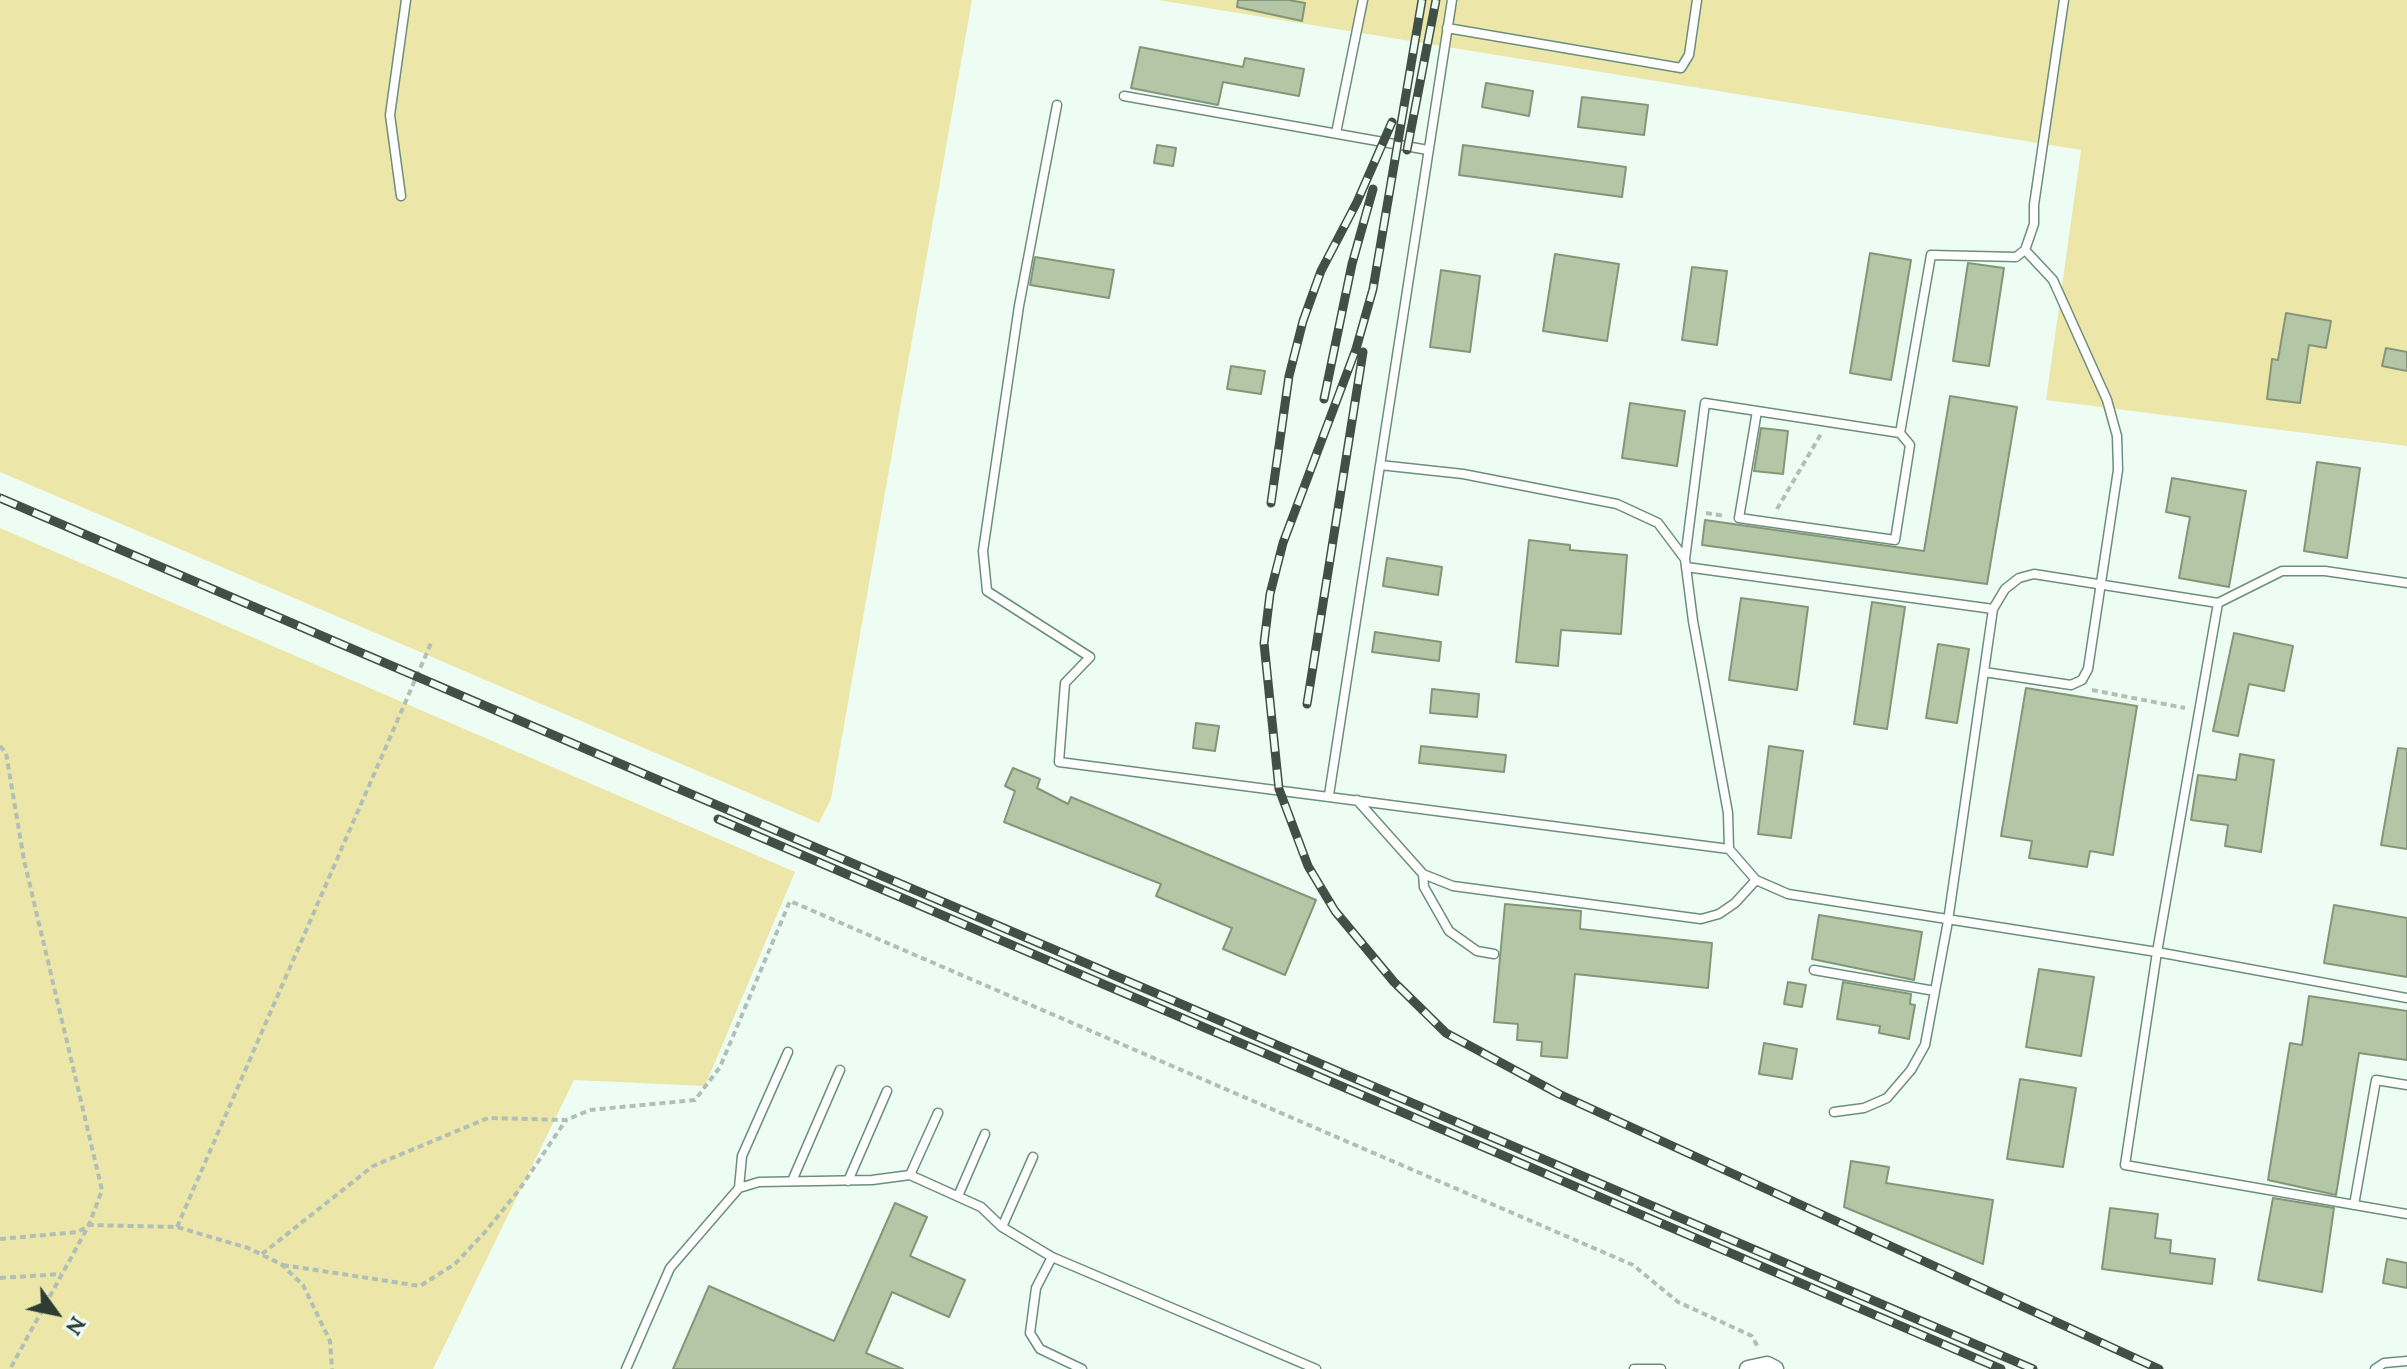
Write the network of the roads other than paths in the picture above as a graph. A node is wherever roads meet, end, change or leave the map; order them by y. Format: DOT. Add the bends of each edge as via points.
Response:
graph roads {
  1 [pos="406,0"];
  2 [pos="1363,0"];
  3 [pos="1452,0"];
  4 [pos="1697,0"];
  5 [pos="2064,0"];
  6 [pos="1447,28"];
  7 [pos="1124,96"];
  8 [pos="1057,105"];
  9 [pos="1336,133"];
  10 [pos="1428,150"];
  11 [pos="401,196"];
  12 [pos="2025,250"];
  13 [pos="1757,411"];
  14 [pos="1900,433"];
  15 [pos="1380,465"];
  16 [pos="1686,563"];
  17 [pos="2407,583"];
  18 [pos="2101,584"];
  19 [pos="2218,603"];
  20 [pos="1993,609"];
  21 [pos="1984,672"];
  22 [pos="1329,795"];
  23 [pos="1356,799"];
  24 [pos="1729,849"];
  25 [pos="1423,874"];
  26 [pos="1756,880"];
  27 [pos="1948,921"];
  28 [pos="2157,952"];
  29 [pos="1494,954"];
  30 [pos="1814,970"];
  31 [pos="1935,991"];
  32 [pos="2407,998"];
  33 [pos="788,1052"];
  34 [pos="840,1070"];
  35 [pos="2407,1085"];
  36 [pos="887,1091"];
  37 [pos="1834,1112"];
  38 [pos="938,1113"];
  39 [pos="985,1134"];
  40 [pos="1033,1157"];
  41 [pos="910,1175"];
  42 [pos="792,1181"];
  43 [pos="848,1181"];
  44 [pos="739,1188"];
  45 [pos="958,1196"];
  46 [pos="2354,1205"];
  47 [pos="2407,1214"];
  48 [pos="1002,1227"];
  49 [pos="1052,1257"];
  50 [pos="2407,1361"];
  51 [pos="1771,1367"];
  52 [pos="626,1369"];
  53 [pos="1082,1369"];
  54 [pos="1316,1369"];
  55 [pos="1634,1369"];
  56 [pos="1661,1369"];
  57 [pos="1748,1369"];
  58 [pos="2375,1369"];
  1 -- 11 [label="lane" via="390,115"];
  2 -- 9 [label="lane"];
  3 -- 6 [label="lane"];
  4 -- 6 [label="lane" via="1689,55 1681,68"];
  5 -- 12 [label="lane" via="2034,224"];
  6 -- 10 [label="lane"];
  7 -- 9 [label="lane"];
  8 -- 22 [label="lane" via="1019,306 983,551 987,591 1090,657 1065,683 1059,762"];
  9 -- 10 [label="lane"];
  10 -- 15 [label="lane"];
  12 -- 14 [label="lane" via="2016,257 1931,255"];
  12 -- 18 [label="lane" via="2053,280 2107,400 2117,436 2118,470"];
  13 -- 14 [label="lane"];
  13 -- 14 [label="lane" via="1739,518 1895,540 1910,445"];
  13 -- 16 [label="lane" via="1705,403"];
  15 -- 16 [label="lane" via="1463,474 1617,504 1658,523"];
  15 -- 22 [label="lane"];
  16 -- 20 [label="lane"];
  16 -- 24 [label="lane" via="1728,813"];
  17 -- 19 [label="lane" via="2325,571 2282,571"];
  18 -- 19 [label="lane"];
  18 -- 20 [label="lane" via="2034,574 2005,589"];
  18 -- 21 [label="lane" via="2082,680 2071,685"];
  19 -- 28 [label="lane"];
  20 -- 21 [label="lane"];
  21 -- 27 [label="lane"];
  22 -- 23 [label="lane"];
  23 -- 24 [label="lane" via="1411,811"];
  23 -- 25 [label="lane"];
  24 -- 26 [label="lane"];
  25 -- 26 [label="lane" via="1453,886 1701,919 1735,903"];
  25 -- 29 [label="lane" via="1424,887 1449,931 1477,951"];
  26 -- 27 [label="lane" via="1788,894"];
  27 -- 28 [label="lane"];
  27 -- 31 [label="lane"];
  28 -- 32 [label="lane"];
  28 -- 46 [label="lane" via="2125,1165"];
  30 -- 31 [label="lane"];
  31 -- 37 [label="lane" via="1925,1045 1911,1070 1887,1098"];
  33 -- 44 [label="lane" via="742,1156"];
  34 -- 42 [label="lane"];
  35 -- 46 [label="lane" via="2376,1080"];
  36 -- 43 [label="lane"];
  38 -- 41 [label="lane"];
  39 -- 45 [label="lane"];
  40 -- 48 [label="lane"];
  41 -- 43 [label="lane"];
  41 -- 45 [label="lane"];
  42 -- 43 [label="lane"];
  42 -- 44 [label="lane"];
  44 -- 52 [label="lane" via="670,1268"];
  45 -- 48 [label="lane" via="981,1207"];
  46 -- 47 [label="lane"];
  48 -- 49 [label="lane"];
  49 -- 53 [label="lane" via="1036,1288 1030,1333 1040,1349"];
  49 -- 54 [label="lane"];
  50 -- 58 [label="lane"];
  51 -- 57 [label="street"];
  55 -- 56 [label="lane"];
}
